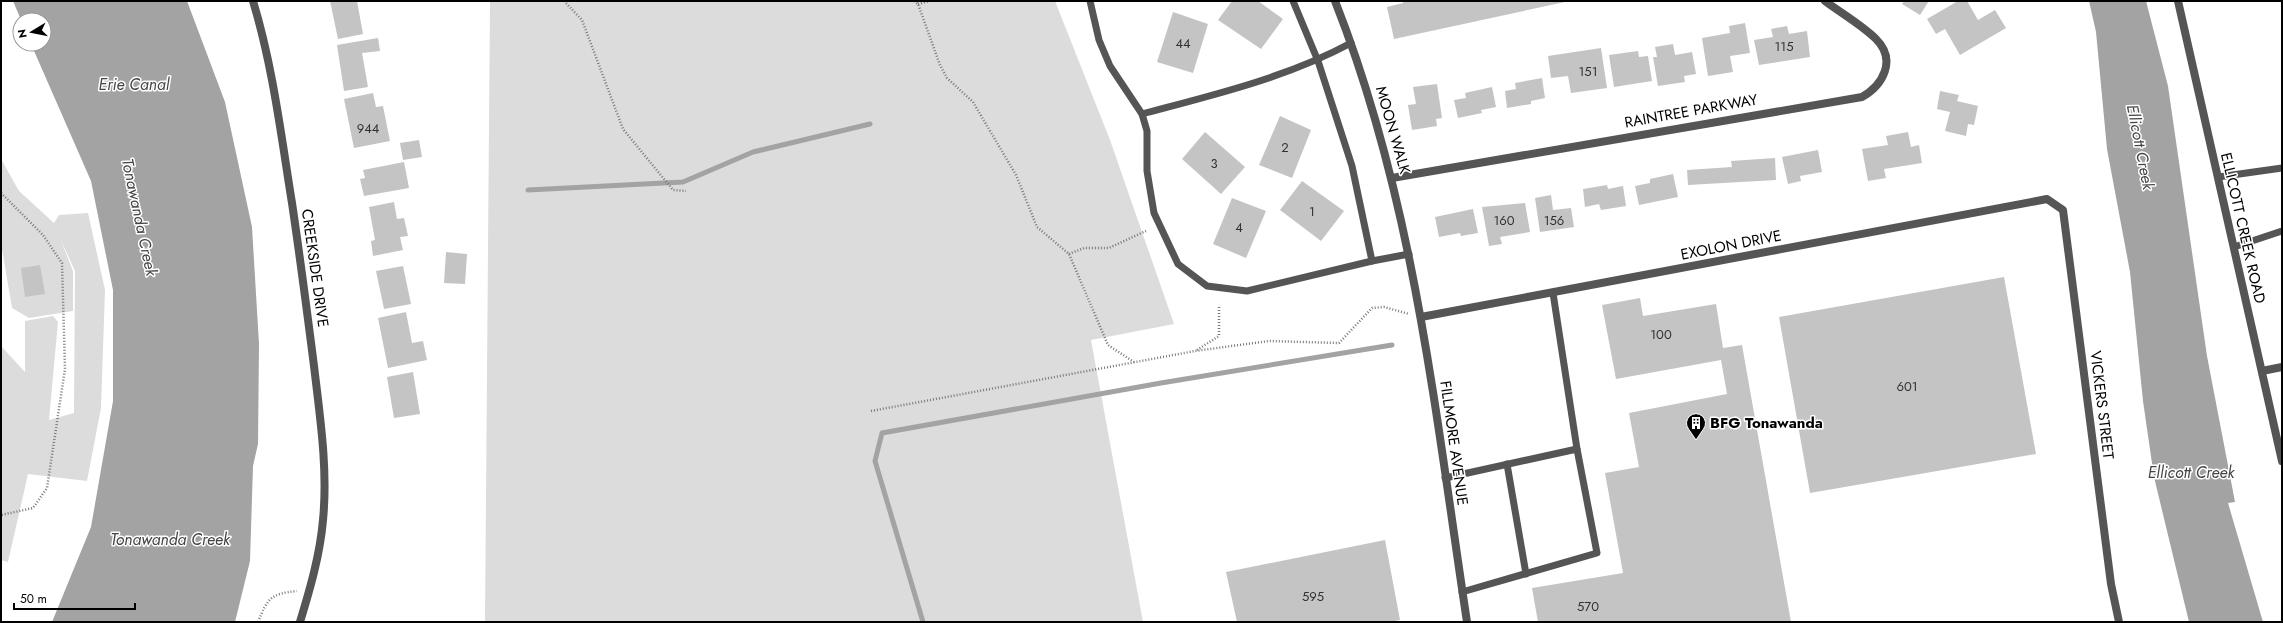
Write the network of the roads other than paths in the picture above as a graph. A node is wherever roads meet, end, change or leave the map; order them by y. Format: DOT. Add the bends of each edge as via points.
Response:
graph roads {
  1 [pos="253,1"];
  2 [pos="1090,1"];
  3 [pos="1293,1"];
  4 [pos="1335,1"];
  5 [pos="1825,1"];
  6 [pos="2178,1"];
  7 [pos="1351,43"];
  8 [pos="1318,61"];
  9 [pos="1142,114"];
  10 [pos="2282,168"];
  11 [pos="1392,178"];
  12 [pos="2218,178"];
  13 [pos="2047,199"];
  14 [pos="2282,231"];
  15 [pos="2234,247"];
  16 [pos="1409,254"];
  17 [pos="1372,261"];
  18 [pos="1412,269"];
  19 [pos="1553,293"];
  20 [pos="1421,317"];
  21 [pos="2282,367"];
  22 [pos="2262,371"];
  23 [pos="1577,449"];
  24 [pos="2282,461"];
  25 [pos="1507,464"];
  26 [pos="1445,478"];
  27 [pos="1526,574"];
  28 [pos="1462,592"];
  29 [pos="300,622"];
  30 [pos="1467,622"];
  31 [pos="2119,622"];
  1 -- 29 [label="street, CREEKSIDE DRIVE" via="271,75 299,247 325,482 320,542"];
  2 -- 9 [label="lane" via="1099,40 1110,66"];
  3 -- 8 [label="lane"];
  4 -- 7 [label="street, MOON WALK"];
  5 -- 11 [label="street, RAINTREE PARKWAY" via="1877,39 1883,49 1886,61 1881,83 1874,91 1862,97"];
  6 -- 12 [label="street, ELLICOTT CREEK ROAD"];
  7 -- 8 [label="lane"];
  7 -- 11 [label="street, MOON WALK"];
  8 -- 9 [label="lane" via="1247,85"];
  8 -- 17 [label="lane" via="1352,166"];
  9 -- 17 [label="lane" via="1147,131 1147,172 1154,213 1178,264 1208,286 1247,291"];
  10 -- 12 [label="lane"];
  11 -- 16 [label="street, MOON WALK"];
  12 -- 15 [label="street, ELLICOTT CREEK ROAD"];
  13 -- 19 [label="street, EXOLON DRIVE"];
  13 -- 31 [label="street, VICKERS STREET" via="2063,210 2110,584"];
  14 -- 15 [label="lane"];
  15 -- 22 [label="street, ELLICOTT CREEK ROAD"];
  16 -- 17 [label="lane"];
  16 -- 18 [label="street, MOON WALK"];
  18 -- 20 [label="street, FILLMORE AVENUE"];
  19 -- 20 [label="street, EXOLON DRIVE"];
  19 -- 23 [label="lane"];
  20 -- 26 [label="street, FILLMORE AVENUE"];
  21 -- 22 [label="street"];
  22 -- 24 [label="street, ELLICOTT CREEK ROAD"];
  23 -- 25 [label="lane"];
  23 -- 27 [label="lane" via="1598,553"];
  25 -- 26 [label="lane"];
  25 -- 27 [label="lane"];
  26 -- 28 [label="street, FILLMORE AVENUE"];
  27 -- 28 [label="lane"];
  28 -- 30 [label="street, FILLMORE AVENUE"];
}
